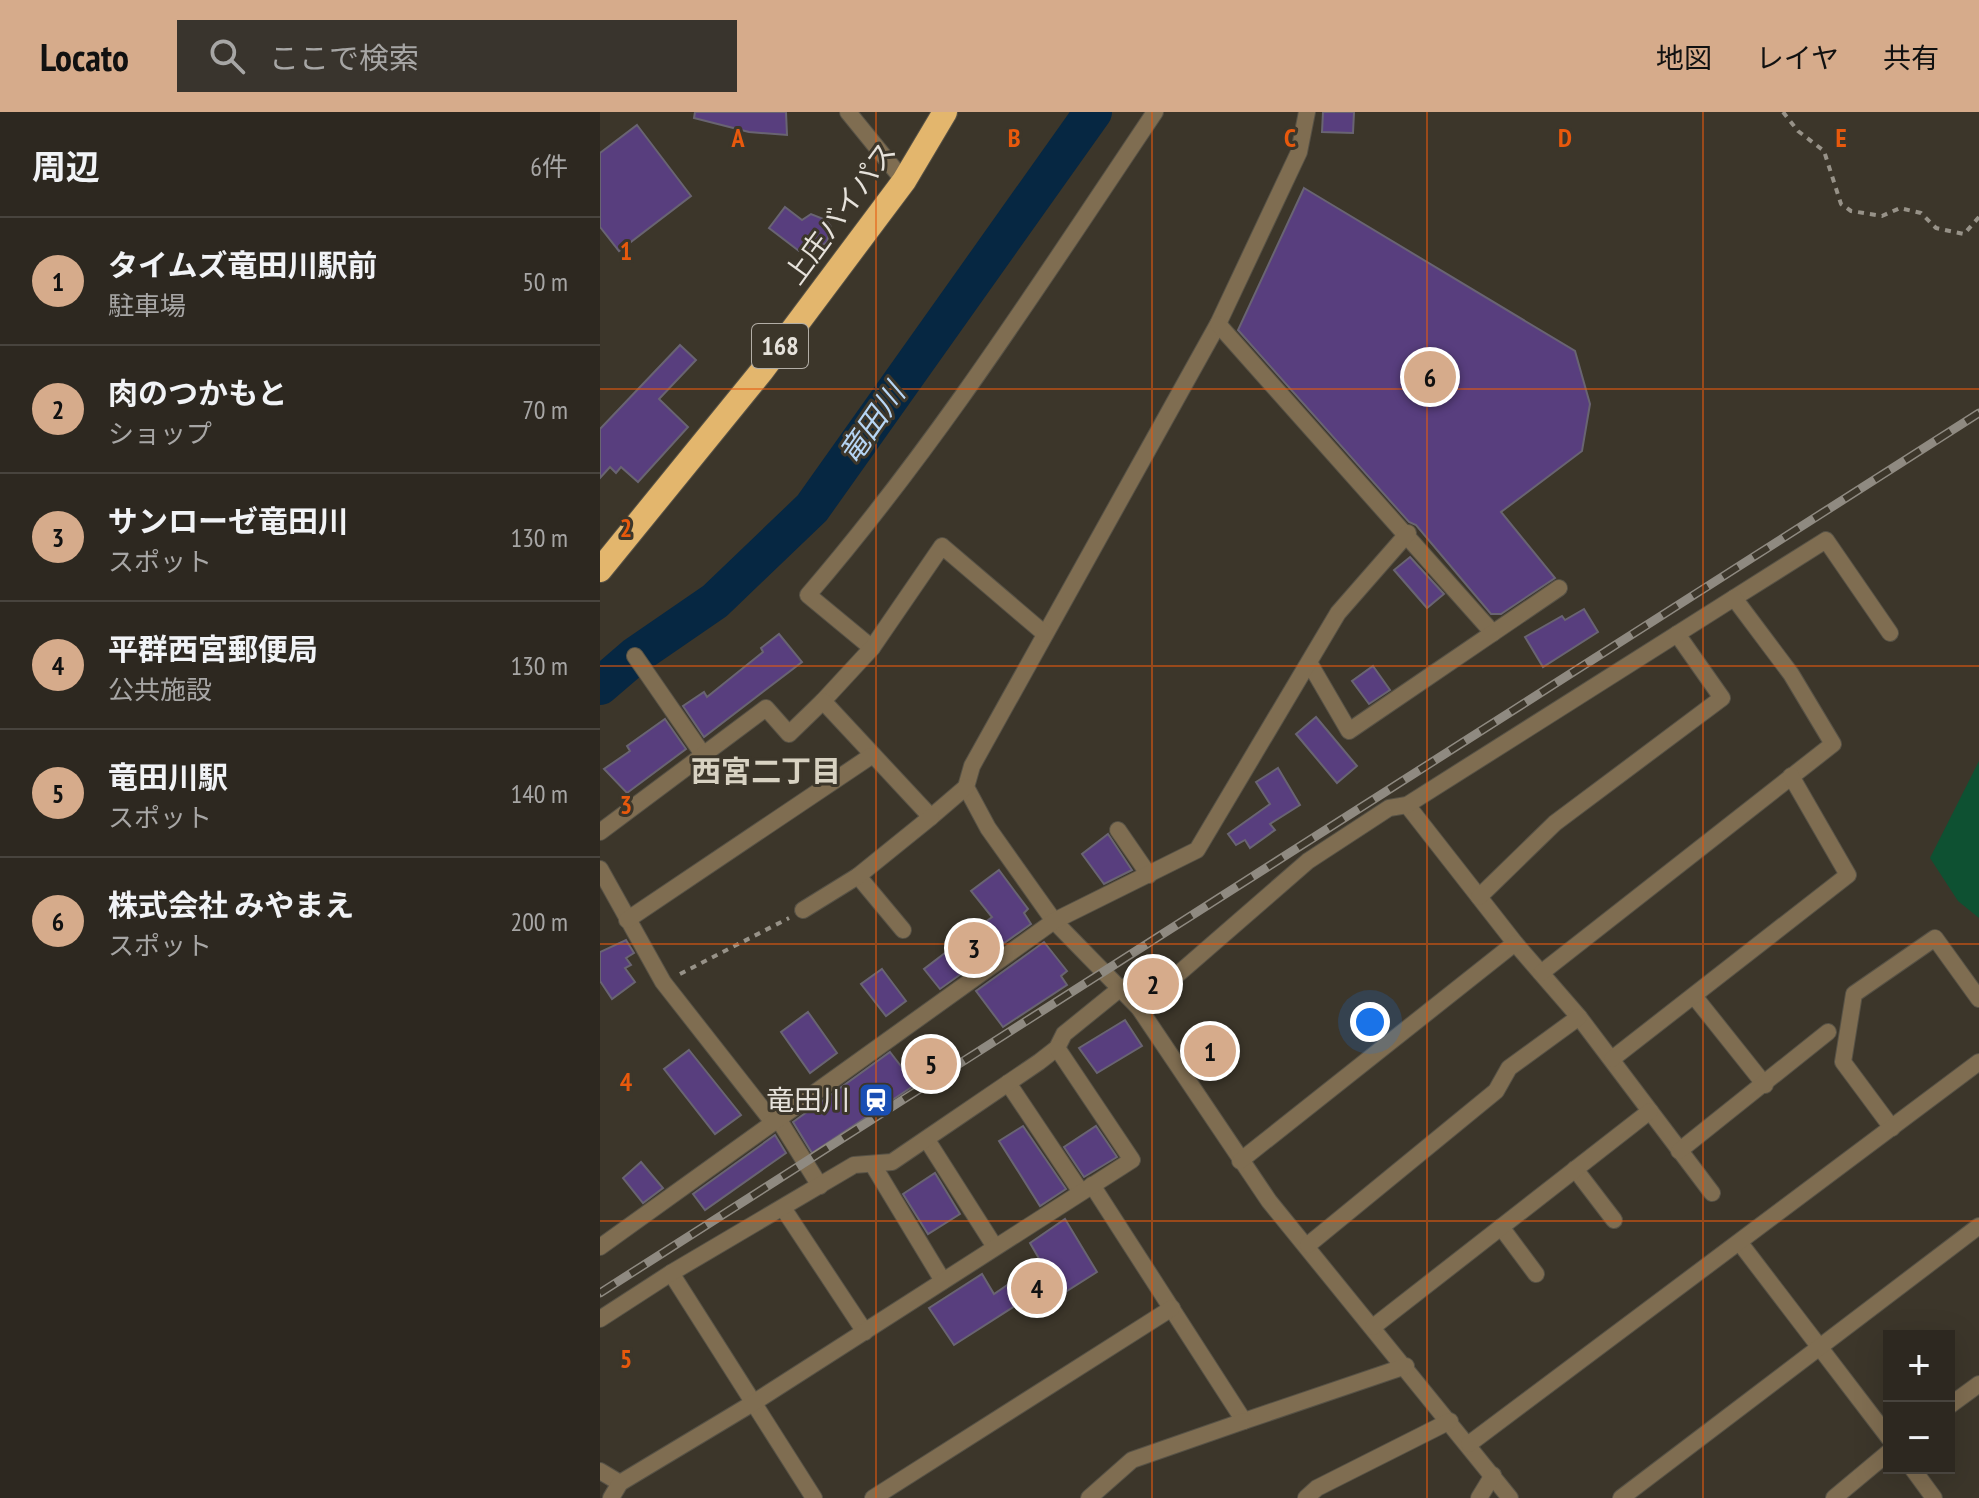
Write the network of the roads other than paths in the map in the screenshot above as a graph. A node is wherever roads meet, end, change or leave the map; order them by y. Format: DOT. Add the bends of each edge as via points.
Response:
graph roads {
  1 [pos="848,112"];
  2 [pos="945,112"];
  3 [pos="1155,112"];
  4 [pos="1307,112"];
  5 [pos="904,181"];
  6 [pos="1218,324"];
  7 [pos="1408,533"];
  8 [pos="600,570"];
  9 [pos="1559,588"];
  10 [pos="1734,598"];
  11 [pos="1493,633"];
  12 [pos="1890,633"];
  13 [pos="1045,634"];
  14 [pos="1677,634"];
  15 [pos="872,648"];
  16 [pos="635,656"];
  17 [pos="1310,664"];
  18 [pos="823,701"];
  19 [pos="702,753"];
  20 [pos="871,756"];
  21 [pos="1791,776"];
  22 [pos="966,787"];
  23 [pos="1407,805"];
  24 [pos="931,817"];
  25 [pos="1118,830"];
  26 [pos="600,832"];
  27 [pos="600,869"];
  28 [pos="1149,875"];
  29 [pos="858,876"];
  30 [pos="1479,897"];
  31 [pos="803,910"];
  32 [pos="627,920"];
  33 [pos="1054,921"];
  34 [pos="903,930"];
  35 [pos="1515,943"];
  36 [pos="1541,973"];
  37 [pos="1122,987"];
  38 [pos="1694,996"];
  39 [pos="1979,999"];
  40 [pos="1139,1008"];
  41 [pos="1579,1017"];
  42 [pos="1828,1032"];
  43 [pos="1057,1048"];
  44 [pos="1612,1059"];
  45 [pos="1979,1062"];
  46 [pos="1008,1083"];
  47 [pos="1765,1085"];
  48 [pos="1650,1111"];
  49 [pos="775,1119"];
  50 [pos="1892,1128"];
  51 [pos="927,1140"];
  52 [pos="1679,1151"];
  53 [pos="1240,1161"];
  54 [pos="873,1165"];
  55 [pos="1575,1169"];
  56 [pos="820,1186"];
  57 [pos="1086,1188"];
  58 [pos="1712,1193"];
  59 [pos="783,1208"];
  60 [pos="1614,1220"];
  61 [pos="1979,1226"];
  62 [pos="1501,1227"];
  63 [pos="1740,1243"];
  64 [pos="1308,1245"];
  65 [pos="600,1247"];
  66 [pos="995,1247"];
  67 [pos="671,1273"];
  68 [pos="1536,1274"];
  69 [pos="943,1281"];
  70 [pos="1172,1308"];
  71 [pos="600,1319"];
  72 [pos="1373,1327"];
  73 [pos="865,1332"];
  74 [pos="1818,1347"];
  75 [pos="1406,1366"];
  76 [pos="1979,1384"];
  77 [pos="1954,1402"];
  78 [pos="753,1403"];
  79 [pos="1244,1421"];
  80 [pos="1450,1421"];
  81 [pos="1883,1430"];
  82 [pos="1469,1444"];
  83 [pos="1883,1457"];
  84 [pos="600,1471"];
  85 [pos="1916,1474"];
  86 [pos="1493,1475"];
  87 [pos="620,1483"];
  88 [pos="611,1498"];
  89 [pos="814,1498"];
  90 [pos="873,1498"];
  91 [pos="1089,1498"];
  92 [pos="1306,1498"];
  93 [pos="1479,1498"];
  94 [pos="1510,1498"];
  95 [pos="1621,1498"];
  96 [pos="1834,1498"];
  97 [pos="1934,1498"];
  1 -- 5 [label="street"];
  2 -- 5 [label="highway, 上庄バイパス / 168"];
  3 -- 15 [label="street" via="1030,302 880,511 808,595"];
  4 -- 6 [label="street" via="1299,152"];
  5 -- 8 [label="highway, 上庄バイパス / 168" via="761,372"];
  6 -- 7 [label="street"];
  6 -- 13 [label="street"];
  7 -- 11 [label="street"];
  7 -- 17 [label="street" via="1338,613"];
  9 -- 11 [label="street"];
  10 -- 12 [label="street" via="1826,540"];
  10 -- 14 [label="street"];
  10 -- 21 [label="street" via="1791,674 1833,744"];
  11 -- 17 [label="street" via="1349,731"];
  13 -- 15 [label="street" via="942,546"];
  13 -- 22 [label="street" via="972,766"];
  14 -- 23 [label="street"];
  14 -- 30 [label="street" via="1722,698 1555,823"];
  15 -- 18 [label="street"];
  16 -- 19 [label="street"];
  17 -- 28 [label="street" via="1197,850"];
  18 -- 19 [label="street" via="789,734 766,708"];
  18 -- 20 [label="street"];
  19 -- 26 [label="street"];
  20 -- 24 [label="street"];
  20 -- 32 [label="street"];
  21 -- 36 [label="street"];
  21 -- 38 [label="street" via="1848,875"];
  22 -- 24 [label="street"];
  22 -- 33 [label="street" via="988,828"];
  23 -- 30 [label="street"];
  23 -- 40 [label="street" via="1389,808 1308,861"];
  24 -- 29 [label="street"];
  25 -- 28 [label="street"];
  27 -- 32 [label="street"];
  28 -- 33 [label="street"];
  29 -- 31 [label="street"];
  29 -- 34 [label="street"];
  30 -- 35 [label="street"];
  32 -- 49 [label="street" via="663,982"];
  33 -- 37 [label="street"];
  33 -- 49 [label="street"];
  35 -- 36 [label="street"];
  35 -- 53 [label="street"];
  36 -- 41 [label="street"];
  37 -- 40 [label="street"];
  37 -- 43 [label="street" via="1064,1034"];
  38 -- 44 [label="street"];
  38 -- 47 [label="street"];
  39 -- 50 [label="street" via="1935,938 1854,994 1843,1062"];
  40 -- 53 [label="street"];
  41 -- 44 [label="street"];
  41 -- 64 [label="street" via="1509,1068 1496,1091"];
  42 -- 47 [label="street"];
  43 -- 46 [label="street"];
  43 -- 57 [label="street" via="1132,1160"];
  44 -- 48 [label="street"];
  45 -- 50 [label="street"];
  46 -- 51 [label="street"];
  46 -- 57 [label="street"];
  47 -- 52 [label="street"];
  48 -- 52 [label="street"];
  48 -- 55 [label="street"];
  49 -- 56 [label="street"];
  49 -- 65 [label="street"];
  50 -- 63 [label="street"];
  51 -- 54 [label="street" via="892,1162"];
  51 -- 66 [label="street"];
  52 -- 58 [label="street"];
  53 -- 64 [label="street"];
  54 -- 56 [label="street" via="854,1165"];
  54 -- 69 [label="street"];
  55 -- 60 [label="street"];
  55 -- 62 [label="street"];
  56 -- 59 [label="street"];
  57 -- 66 [label="street"];
  57 -- 70 [label="street"];
  59 -- 67 [label="street"];
  59 -- 73 [label="street"];
  61 -- 74 [label="street"];
  62 -- 68 [label="street"];
  62 -- 72 [label="street"];
  63 -- 74 [label="street"];
  63 -- 82 [label="street"];
  64 -- 72 [label="street"];
  66 -- 69 [label="street"];
  67 -- 71 [label="street"];
  67 -- 78 [label="street"];
  69 -- 73 [label="street"];
  70 -- 79 [label="street"];
  70 -- 90 [label="street"];
  72 -- 75 [label="street"];
  73 -- 78 [label="street"];
  74 -- 81 [label="street"];
  74 -- 95 [label="street"];
  75 -- 79 [label="street"];
  75 -- 80 [label="street"];
  76 -- 77 [label="street"];
  78 -- 87 [label="street"];
  78 -- 89 [label="street"];
  79 -- 91 [label="street" via="1132,1460"];
  80 -- 82 [label="street"];
  80 -- 92 [label="street"];
  82 -- 86 [label="street"];
  83 -- 96 [label="street"];
  84 -- 87 [label="street"];
  85 -- 97 [label="street"];
  86 -- 93 [label="street"];
  86 -- 94 [label="street"];
  87 -- 88 [label="street"];
}
